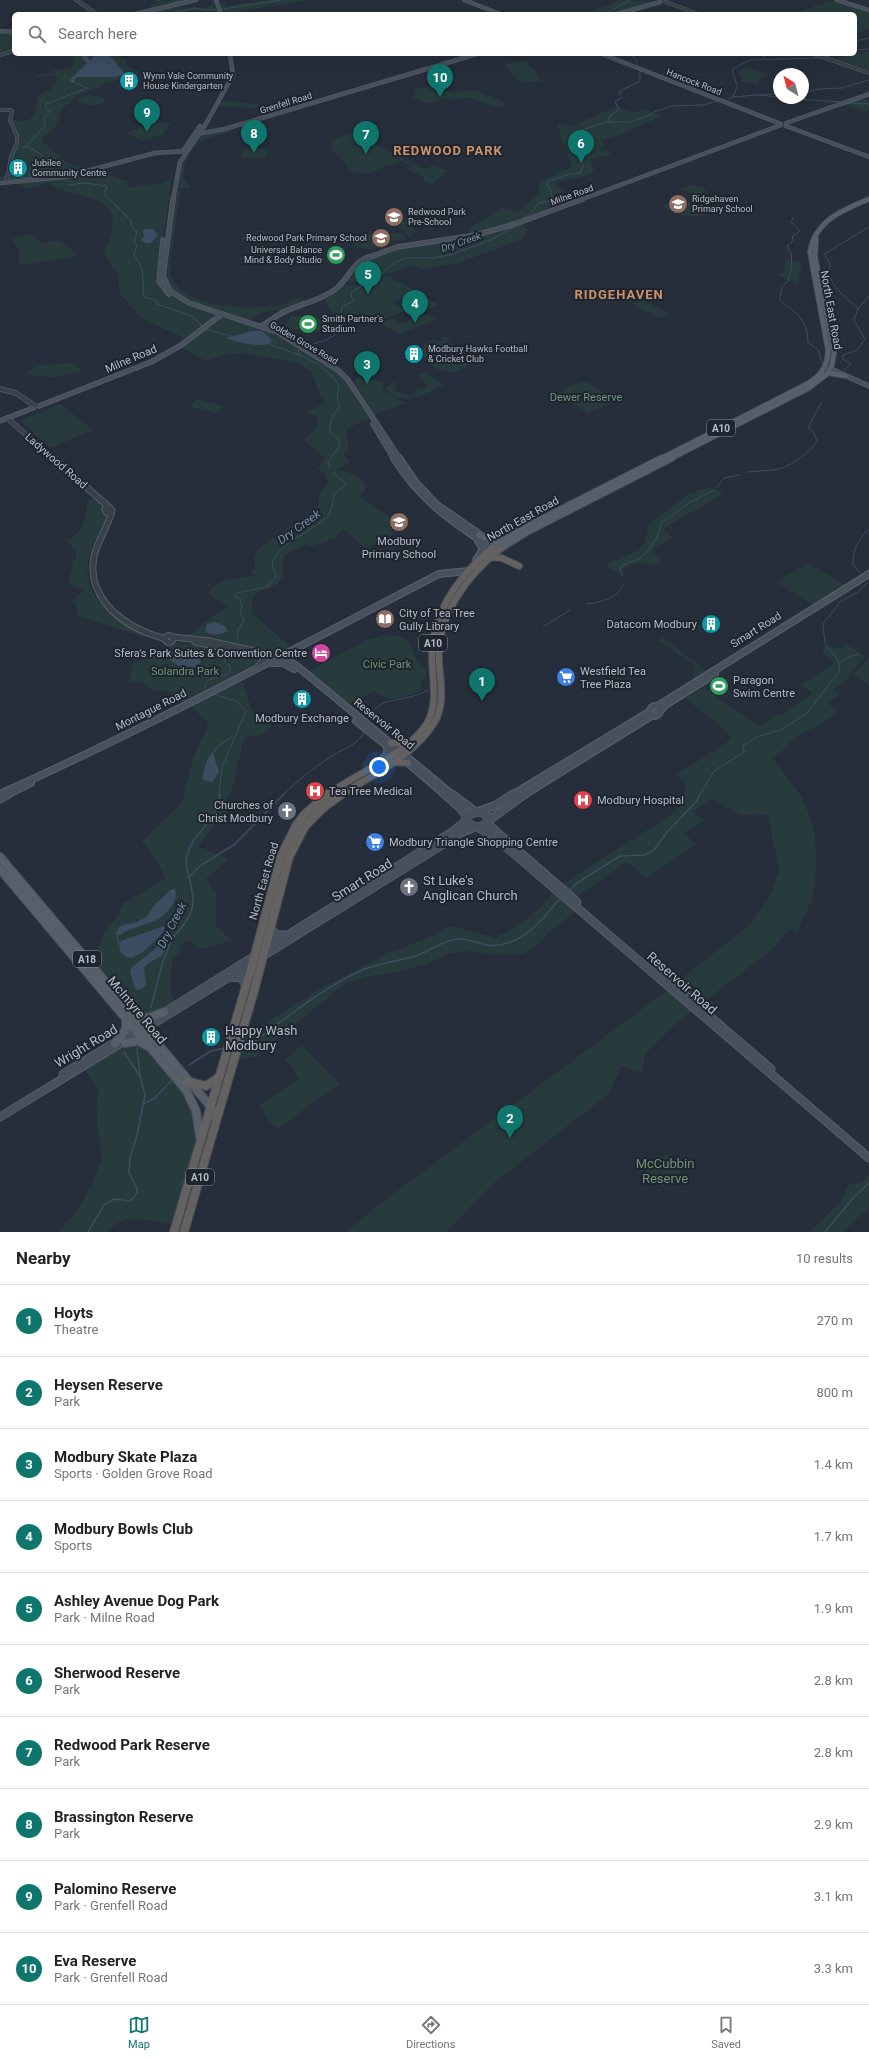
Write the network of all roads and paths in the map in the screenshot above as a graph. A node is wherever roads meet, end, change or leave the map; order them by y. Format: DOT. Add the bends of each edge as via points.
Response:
graph roads {
  1 [pos="76,0"];
  2 [pos="196,0"];
  3 [pos="201,0"];
  4 [pos="464,0"];
  5 [pos="468,0"];
  6 [pos="836,0"];
  7 [pos="216,1"];
  8 [pos="663,2"];
  9 [pos="491,10"];
  10 [pos="869,10"];
  11 [pos="94,12"];
  12 [pos="144,12"];
  13 [pos="148,12"];
  14 [pos="220,12"];
  15 [pos="496,12"];
  16 [pos="499,12"];
  17 [pos="626,12"];
  18 [pos="692,12"];
  19 [pos="0,32"];
  20 [pos="12,32"];
  21 [pos="12,52"];
  22 [pos="0,55"];
  23 [pos="230,56"];
  24 [pos="472,56"];
  25 [pos="607,56"];
  26 [pos="611,56"];
  27 [pos="820,56"];
  28 [pos="869,73"];
  29 [pos="670,80"];
  30 [pos="869,94"];
  31 [pos="0,110"];
  32 [pos="208,118"];
  33 [pos="785,124"];
  34 [pos="201,130"];
  35 [pos="197,132"];
  36 [pos="207,134"];
  37 [pos="194,140"];
  38 [pos="185,150"];
  39 [pos="175,151"];
  40 [pos="179,157"];
  41 [pos="869,157"];
  42 [pos="64,176"];
  43 [pos="7,181"];
  44 [pos="0,182"];
  45 [pos="869,200"];
  46 [pos="221,315"];
  47 [pos="261,327"];
  48 [pos="832,340"];
  49 [pos="827,344"];
  50 [pos="833,348"];
  51 [pos="827,365"];
  52 [pos="831,370"];
  53 [pos="842,374"];
  54 [pos="819,376"];
  55 [pos="869,386"];
  56 [pos="0,389"];
  57 [pos="35,407"];
  58 [pos="7,418"];
  59 [pos="0,421"];
  60 [pos="477,535"];
  61 [pos="504,540"];
  62 [pos="496,548"];
  63 [pos="489,557"];
  64 [pos="474,564"];
  65 [pos="482,564"];
  66 [pos="520,566"];
  67 [pos="466,573"];
  68 [pos="869,574"];
  69 [pos="869,577"];
  70 [pos="450,606"];
  71 [pos="169,638"];
  72 [pos="261,654"];
  73 [pos="278,657"];
  74 [pos="256,669"];
  75 [pos="304,676"];
  76 [pos="697,684"];
  77 [pos="651,713"];
  78 [pos="413,743"];
  79 [pos="389,744"];
  80 [pos="399,753"];
  81 [pos="391,762"];
  82 [pos="411,763"];
  83 [pos="378,764"];
  84 [pos="56,769"];
  85 [pos="0,794"];
  86 [pos="0,799"];
  87 [pos="477,812"];
  88 [pos="311,819"];
  89 [pos="467,819"];
  90 [pos="488,821"];
  91 [pos="477,828"];
  92 [pos="293,832"];
  93 [pos="291,842"];
  94 [pos="0,857"];
  95 [pos="0,868"];
  96 [pos="565,895"];
  97 [pos="271,928"];
  98 [pos="287,935"];
  99 [pos="264,952"];
  100 [pos="254,959"];
  101 [pos="230,977"];
  102 [pos="246,985"];
  103 [pos="164,1012"];
  104 [pos="129,1015"];
  105 [pos="141,1030"];
  106 [pos="125,1042"];
  107 [pos="114,1043"];
  108 [pos="151,1048"];
  109 [pos="220,1077"];
  110 [pos="187,1081"];
  111 [pos="211,1107"];
  112 [pos="0,1113"];
  113 [pos="0,1117"];
  114 [pos="216,1122"];
  115 [pos="200,1143"];
  116 [pos="866,1151"];
  117 [pos="869,1158"];
  118 [pos="174,1232"];
  119 [pos="184,1232"];
  1 -- 11 [label="street"];
  2 -- 3 [label="main road"];
  2 -- 12 [label="main road"];
  2 -- 13 [label="main road"];
  4 -- 9 [label="main road"];
  5 -- 9 [label="main road"];
  6 -- 10 [label="main road"];
  7 -- 14 [label="main road"];
  8 -- 17 [label="main road"];
  8 -- 18 [label="street"];
  9 -- 15 [label="main road"];
  9 -- 16 [label="main road"];
  19 -- 20 [label="main road"];
  21 -- 22 [label="street"];
  23 -- 32 [label="main road, Golden Grove Road" via="233,75"];
  24 -- 36 [label="main road, Grenfell Road"];
  25 -- 29 [label="main road, Hancock Road"];
  26 -- 29 [label="main road, Hancock Road"];
  27 -- 28 [label="street"];
  29 -- 33 [label="main road, Hancock Road"];
  30 -- 33 [label="main road, Milne Road"];
  31 -- 43 [label="street" via="11,111 10,123 17,136"];
  32 -- 34 [label="main road, Golden Grove Road"];
  32 -- 35 [label="main road, Golden Grove Road"];
  33 -- 41 [label="main road, Hancock Road"];
  33 -- 47 [label="main road, Milne Road" via="519,223 476,234 397,247 370,257 356,266 338,287 329,293 278,315"];
  34 -- 35 [label="main road, Golden Grove Road"];
  34 -- 36 [label="main road"];
  35 -- 36 [label="main road, Grenfell Road"];
  35 -- 37 [label="main road, Golden Grove Road"];
  35 -- 38 [label="main road, Golden Grove Road" via="189,140"];
  36 -- 37 [label="main road"];
  37 -- 38 [label="main road, Golden Grove Road"];
  38 -- 39 [label="main road"];
  38 -- 40 [label="main road, Golden Grove Road"];
  38 -- 42 [label="main road" via="152,152"];
  38 -- 46 [label="main road, Golden Grove Road" via="178,168 163,276 165,283 177,297"];
  39 -- 40 [label="main road"];
  39 -- 42 [label="main road" via="150,154"];
  40 -- 46 [label="main road, Golden Grove Road" via="172,175 159,281 174,298"];
  42 -- 43 [label="main road"];
  43 -- 44 [label="main road"];
  45 -- 48 [label="main road, North East Road" via="831,221 815,242 815,256"];
  45 -- 49 [label="main road, North East Road" via="833,215 813,237 811,257"];
  46 -- 47 [label="main road, Golden Grove Road"];
  46 -- 57 [label="main road, Milne Road" via="180,346 151,362"];
  47 -- 60 [label="main road, Golden Grove Road" via="337,371 416,483 437,504"];
  48 -- 49 [label="main road"];
  48 -- 50 [label="main road, North East Road"];
  49 -- 50 [label="main road"];
  49 -- 51 [label="main road, North East Road"];
  50 -- 52 [label="main road, North East Road"];
  51 -- 52 [label="main road"];
  51 -- 54 [label="main road, North East Road / A10"];
  52 -- 53 [label="main road"];
  52 -- 54 [label="main road"];
  52 -- 62 [label="main road, North East Road / A10" via="809,388"];
  53 -- 55 [label="main road"];
  54 -- 61 [label="main road, North East Road / A10"];
  56 -- 57 [label="street" via="16,393"];
  57 -- 58 [label="main road, Milne Road"];
  58 -- 59 [label="main road, Milne Road"];
  58 -- 71 [label="street, Ladywood Road" via="108,509 110,518 92,564 94,583 101,599 128,622"];
  60 -- 61 [label="main road" via="493,541"];
  60 -- 62 [label="main road, Golden Grove Road"];
  60 -- 64 [label="main road" via="483,549"];
  61 -- 62 [label="main road, North East Road / A10"];
  62 -- 63 [label="highway, North East Road / A10"];
  62 -- 64 [label="highway, North East Road / A10"];
  63 -- 65 [label="highway, North East Road / A10"];
  63 -- 66 [label="highway" via="502,558"];
  64 -- 67 [label="highway, North East Road / A10"];
  65 -- 67 [label="main road"];
  65 -- 70 [label="highway, North East Road / A10"];
  67 -- 70 [label="highway, North East Road / A10"];
  67 -- 73 [label="main road, Montague Road" via="429,579 332,626"];
  68 -- 76 [label="main road, Smart Road"];
  69 -- 76 [label="main road, Smart Road"];
  70 -- 78 [label="highway, North East Road / A10" via="437,624 432,647 439,683 435,700 431,714"];
  71 -- 72 [label="street, Ladywood Road"];
  71 -- 73 [label="street, Ladywood Road" via="209,641"];
  72 -- 73 [label="street, Ladywood Road"];
  72 -- 74 [label="street" via="264,660"];
  73 -- 74 [label="main road, Montague Road"];
  73 -- 75 [label="main road, Reservoir Road" via="291,664"];
  73 -- 79 [label="main road, Reservoir Road" via="297,666"];
  74 -- 75 [label="main road" via="279,662 290,665"];
  74 -- 84 [label="main road, Montague Road"];
  75 -- 79 [label="main road, Reservoir Road"];
  76 -- 77 [label="main road, Smart Road" via="658,709 659,714"];
  77 -- 87 [label="main road" via="496,805"];
  77 -- 90 [label="main road" via="508,805"];
  78 -- 79 [label="highway"];
  78 -- 80 [label="highway, North East Road / A10"];
  78 -- 82 [label="main road"];
  79 -- 80 [label="main road, Reservoir Road"];
  79 -- 83 [label="main road" via="387,754"];
  80 -- 81 [label="highway, North East Road / A10"];
  80 -- 82 [label="main road, Reservoir Road"];
  80 -- 83 [label="highway, North East Road / A10"];
  81 -- 82 [label="highway"];
  81 -- 88 [label="highway, North East Road / A10" via="333,800"];
  82 -- 87 [label="main road, Reservoir Road"];
  82 -- 89 [label="main road, Reservoir Road" via="461,809"];
  83 -- 92 [label="highway, North East Road / A10" via="315,805"];
  84 -- 85 [label="main road, Montague Road"];
  84 -- 86 [label="main road, Montague Road"];
  87 -- 89 [label="main road" via="469,814"];
  87 -- 90 [label="main road" via="486,815"];
  88 -- 92 [label="highway" via="308,818"];
  88 -- 93 [label="highway, North East Road / A10"];
  89 -- 91 [label="main road" via="470,825"];
  89 -- 98 [label="main road, Smart Road" via="452,832"];
  90 -- 91 [label="main road" via="485,826"];
  90 -- 96 [label="main road, Reservoir Road" via="491,827"];
  91 -- 96 [label="main road, Reservoir Road" via="486,831"];
  91 -- 99 [label="main road, Smart Road" via="463,832"];
  92 -- 93 [label="highway, North East Road / A10"];
  93 -- 97 [label="highway, North East Road / A10"];
  93 -- 100 [label="highway, North East Road / A10" via="281,856"];
  94 -- 104 [label="main road, McIntyre Road / A18"];
  95 -- 104 [label="main road, McIntyre Road / A18"];
  96 -- 116 [label="main road, Reservoir Road"];
  97 -- 98 [label="main road" via="276,934"];
  97 -- 99 [label="highway, North East Road / A10"];
  98 -- 99 [label="main road, Smart Road"];
  99 -- 100 [label="main road, Wright Road"];
  99 -- 114 [label="highway, North East Road / A10"];
  100 -- 101 [label="main road, Wright Road"];
  100 -- 102 [label="highway, North East Road / A10"];
  100 -- 103 [label="main road, Wright Road"];
  101 -- 102 [label="main road" via="241,978"];
  101 -- 105 [label="main road, Wright Road"];
  102 -- 109 [label="highway, North East Road / A10"];
  103 -- 104 [label="main road" via="146,1018"];
  103 -- 105 [label="main road, Wright Road"];
  104 -- 105 [label="main road, McIntyre Road / A18"];
  104 -- 107 [label="main road" via="126,1029"];
  105 -- 106 [label="main road, Wright Road"];
  105 -- 107 [label="main road, Wright Road"];
  105 -- 108 [label="main road, McIntyre Road / A18"];
  105 -- 110 [label="main road, McIntyre Road / A18"];
  106 -- 108 [label="main road" via="139,1042"];
  106 -- 113 [label="main road, Wright Road"];
  107 -- 112 [label="main road, Wright Road"];
  108 -- 115 [label="main road, McIntyre Road / A18" via="194,1103"];
  109 -- 110 [label="highway" via="206,1086"];
  109 -- 111 [label="highway, North East Road / A10"];
  110 -- 111 [label="main road, McIntyre Road / A18"];
  111 -- 114 [label="main road, McIntyre Road / A18"];
  111 -- 115 [label="highway, North East Road / A10"];
  114 -- 119 [label="highway, North East Road / A10"];
  115 -- 118 [label="highway, North East Road / A10"];
  116 -- 117 [label="main road, Reservoir Road"];
}
